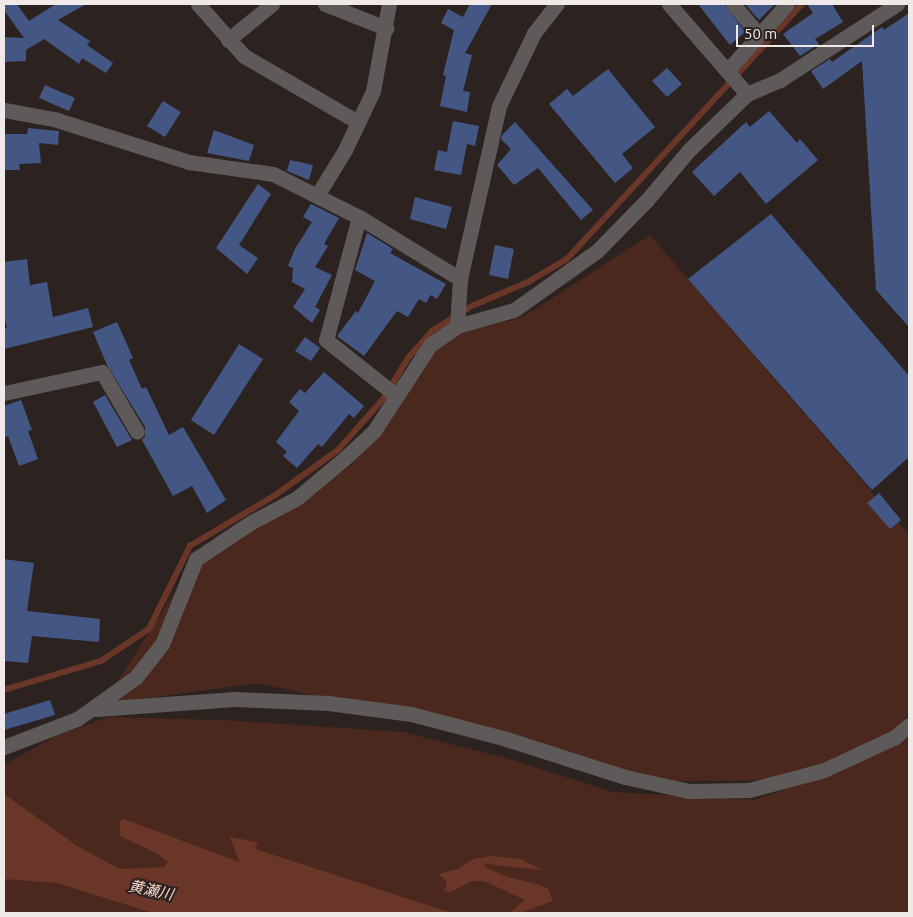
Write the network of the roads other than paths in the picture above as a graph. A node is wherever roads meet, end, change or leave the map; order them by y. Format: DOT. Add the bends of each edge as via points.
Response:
graph roads {
  1 [pos="198,4"];
  2 [pos="272,4"];
  3 [pos="325,4"];
  4 [pos="389,4"];
  5 [pos="557,4"];
  6 [pos="669,4"];
  7 [pos="733,4"];
  8 [pos="786,4"];
  9 [pos="897,4"];
  10 [pos="386,28"];
  11 [pos="759,35"];
  12 [pos="228,40"];
  13 [pos="727,71"];
  14 [pos="744,90"];
  15 [pos="4,110"];
  16 [pos="358,122"];
  17 [pos="318,194"];
  18 [pos="359,217"];
  19 [pos="460,279"];
  20 [pos="457,326"];
  21 [pos="4,394"];
  22 [pos="397,396"];
  23 [pos="137,432"];
  24 [pos="94,709"];
  25 [pos="909,725"];
  26 [pos="4,747"];
  1 -- 12 [label="street"];
  2 -- 12 [label="street"];
  3 -- 10 [label="street"];
  4 -- 10 [label="street"];
  5 -- 19 [label="street" via="534,33 499,106"];
  6 -- 13 [label="street"];
  7 -- 11 [label="street"];
  8 -- 11 [label="street"];
  9 -- 14 [label="street" via="780,80"];
  10 -- 16 [label="street" via="373,92"];
  11 -- 13 [label="street"];
  12 -- 16 [label="street" via="244,56"];
  13 -- 14 [label="street"];
  14 -- 20 [label="street" via="647,200 597,251 514,310"];
  15 -- 17 [label="street" via="54,119 189,162 273,174"];
  16 -- 17 [label="street"];
  17 -- 18 [label="street"];
  18 -- 19 [label="street"];
  18 -- 22 [label="street" via="326,340"];
  19 -- 20 [label="street"];
  20 -- 22 [label="street" via="430,345"];
  21 -- 23 [label="street" via="102,372"];
  22 -- 24 [label="street" via="374,431 297,498 196,559 162,644 136,678"];
  24 -- 25 [label="street" via="235,699 328,703 411,714 489,734 625,777 689,791 749,790 824,770 895,737"];
  24 -- 26 [label="street" via="77,719"];
}
